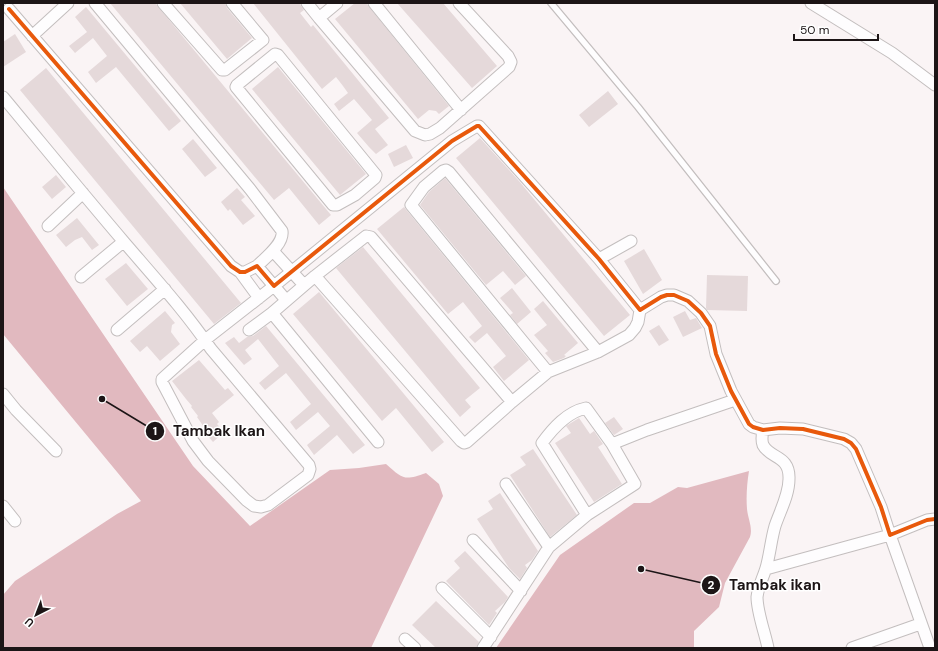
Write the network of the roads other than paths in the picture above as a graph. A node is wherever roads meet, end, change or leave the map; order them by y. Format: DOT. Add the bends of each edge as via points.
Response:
graph roads {
  1 [pos="68,3"];
  2 [pos="95,3"];
  3 [pos="163,3"];
  4 [pos="232,3"];
  5 [pos="307,3"];
  6 [pos="337,3"];
  7 [pos="374,3"];
  8 [pos="458,3"];
  9 [pos="551,3"];
  10 [pos="811,3"];
  11 [pos="9,10"];
  12 [pos="319,18"];
  13 [pos="32,36"];
  14 [pos="935,85"];
  15 [pos="3,97"];
  16 [pos="461,110"];
  17 [pos="440,128"];
  18 [pos="452,141"];
  19 [pos="412,174"];
  20 [pos="424,187"];
  21 [pos="83,193"];
  22 [pos="355,195"];
  23 [pos="366,210"];
  24 [pos="48,226"];
  25 [pos="631,241"];
  26 [pos="123,242"];
  27 [pos="273,251"];
  28 [pos="599,259"];
  29 [pos="257,266"];
  30 [pos="240,272"];
  31 [pos="293,272"];
  32 [pos="315,276"];
  33 [pos="81,277"];
  34 [pos="776,281"];
  35 [pos="304,285"];
  36 [pos="274,286"];
  37 [pos="165,289"];
  38 [pos="259,298"];
  39 [pos="286,300"];
  40 [pos="640,310"];
  41 [pos="272,312"];
  42 [pos="117,330"];
  43 [pos="249,330"];
  44 [pos="205,340"];
  45 [pos="598,352"];
  46 [pos="548,372"];
  47 [pos="3,394"];
  48 [pos="735,400"];
  49 [pos="512,402"];
  50 [pos="762,430"];
  51 [pos="378,442"];
  52 [pos="612,444"];
  53 [pos="56,451"];
  54 [pos="506,484"];
  55 [pos="3,506"];
  56 [pos="587,515"];
  57 [pos="935,519"];
  58 [pos="15,521"];
  59 [pos="890,535"];
  60 [pos="473,540"];
  61 [pos="548,547"];
  62 [pos="766,569"];
  63 [pos="442,588"];
  64 [pos="521,591"];
  65 [pos="920,624"];
  66 [pos="491,637"];
  67 [pos="405,639"];
  68 [pos="415,648"];
  69 [pos="483,648"];
  70 [pos="768,648"];
  71 [pos="852,648"];
  72 [pos="930,648"];
  1 -- 13 [label="street"];
  2 -- 27 [label="street" via="282,231 282,236"];
  3 -- 4 [label="street" via="219,68 225,70 264,40"];
  5 -- 12 [label="street"];
  6 -- 12 [label="street"];
  7 -- 16 [label="street"];
  8 -- 16 [label="street" via="511,62 509,67"];
  9 -- 34 [label="lane" via="638,107"];
  10 -- 14 [label="street" via="892,53"];
  11 -- 13 [label="street"];
  12 -- 17 [label="street" via="415,131 425,136"];
  13 -- 30 [label="street" via="226,260"];
  15 -- 21 [label="street"];
  16 -- 17 [label="street"];
  17 -- 18 [label="street"];
  18 -- 19 [label="street"];
  18 -- 28 [label="street" via="477,126 482,127"];
  19 -- 20 [label="street"];
  19 -- 23 [label="street"];
  20 -- 45 [label="street" via="443,171 449,172"];
  20 -- 46 [label="street" via="411,205"];
  21 -- 24 [label="street"];
  21 -- 26 [label="street"];
  22 -- 22 [label="street" via="376,176 278,56 273,55 237,84 236,88 333,205 337,206"];
  22 -- 23 [label="street"];
  23 -- 31 [label="street"];
  25 -- 28 [label="street"];
  26 -- 33 [label="street"];
  26 -- 37 [label="street"];
  27 -- 29 [label="street"];
  27 -- 31 [label="street"];
  28 -- 40 [label="street"];
  29 -- 30 [label="street"];
  29 -- 36 [label="street"];
  30 -- 38 [label="street"];
  31 -- 35 [label="street"];
  31 -- 36 [label="street"];
  32 -- 35 [label="street"];
  32 -- 49 [label="street" via="366,236 371,237"];
  32 -- 49 [label="street" via="464,443"];
  35 -- 39 [label="street"];
  36 -- 38 [label="street"];
  36 -- 39 [label="street"];
  37 -- 42 [label="street"];
  37 -- 44 [label="street"];
  38 -- 44 [label="street"];
  39 -- 41 [label="street"];
  40 -- 45 [label="street" via="638,322 629,335"];
  40 -- 48 [label="street" via="667,295 674,295 693,305 710,326 716,354"];
  41 -- 43 [label="street"];
  41 -- 51 [label="street"];
  44 -- 44 [label="street" via="164,376 162,382 193,441 208,461 254,506 268,505 308,475 309,464"];
  45 -- 46 [label="street"];
  46 -- 49 [label="street"];
  47 -- 53 [label="street"];
  48 -- 50 [label="street" via="749,424 755,429"];
  48 -- 52 [label="street"];
  50 -- 59 [label="street" via="803,429 851,443 856,449"];
  50 -- 62 [label="street" via="764,446 782,460 789,474 788,487 775,527"];
  52 -- 56 [label="street" via="635,484"];
  52 -- 56 [label="street" via="586,408 575,411 560,421 542,443"];
  54 -- 61 [label="street"];
  55 -- 58 [label="street"];
  56 -- 61 [label="street"];
  57 -- 59 [label="street"];
  59 -- 62 [label="street"];
  59 -- 65 [label="street"];
  60 -- 64 [label="street"];
  61 -- 64 [label="street"];
  62 -- 70 [label="street" via="757,598"];
  63 -- 66 [label="street"];
  64 -- 66 [label="street"];
  65 -- 71 [label="street"];
  65 -- 72 [label="street"];
  66 -- 69 [label="street"];
  67 -- 68 [label="street"];
}
